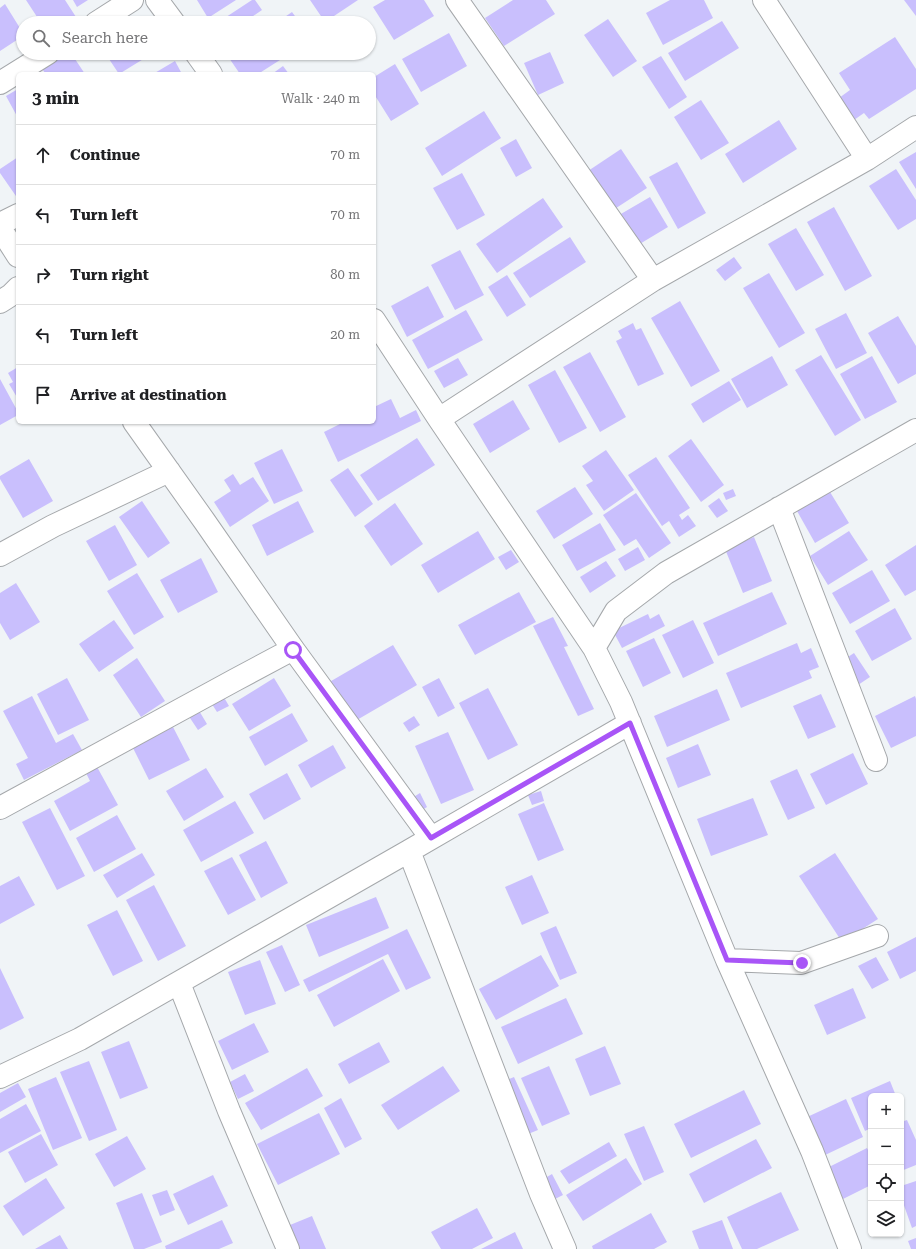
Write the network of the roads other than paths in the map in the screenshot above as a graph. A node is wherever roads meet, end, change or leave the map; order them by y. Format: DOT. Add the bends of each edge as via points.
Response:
graph roads {
  1 [pos="132,0"];
  2 [pos="157,0"];
  3 [pos="457,0"];
  4 [pos="764,0"];
  5 [pos="107,16"];
  6 [pos="169,16"];
  7 [pos="37,60"];
  8 [pos="201,60"];
  9 [pos="18,72"];
  10 [pos="210,72"];
  11 [pos="16,73"];
  12 [pos="0,83"];
  13 [pos="916,127"];
  14 [pos="867,159"];
  15 [pos="16,216"];
  16 [pos="0,224"];
  17 [pos="0,228"];
  18 [pos="16,253"];
  19 [pos="653,280"];
  20 [pos="16,290"];
  21 [pos="0,302"];
  22 [pos="376,323"];
  23 [pos="439,419"];
  24 [pos="135,424"];
  25 [pos="916,430"];
  26 [pos="169,471"];
  27 [pos="779,508"];
  28 [pos="0,555"];
  29 [pos="594,648"];
  30 [pos="293,650"];
  31 [pos="630,723"];
  32 [pos="876,760"];
  33 [pos="0,808"];
  34 [pos="431,838"];
  35 [pos="409,851"];
  36 [pos="877,936"];
  37 [pos="727,960"];
  38 [pos="179,983"];
  39 [pos="0,1077"];
  40 [pos="288,1249"];
  41 [pos="564,1249"];
  42 [pos="850,1249"];
  1 -- 5 [label="street"];
  2 -- 6 [label="street"];
  3 -- 19 [label="street"];
  4 -- 14 [label="street"];
  7 -- 9 [label="street"];
  8 -- 10 [label="street"];
  11 -- 12 [label="street"];
  13 -- 14 [label="street"];
  14 -- 19 [label="street"];
  15 -- 16 [label="street"];
  17 -- 18 [label="street"];
  19 -- 23 [label="street"];
  20 -- 21 [label="street"];
  22 -- 23 [label="street"];
  23 -- 29 [label="street"];
  24 -- 26 [label="street"];
  25 -- 27 [label="street"];
  26 -- 28 [label="street" via="53,526"];
  26 -- 30 [label="street"];
  27 -- 29 [label="street" via="666,573 616,611"];
  27 -- 32 [label="street"];
  29 -- 31 [label="street"];
  30 -- 33 [label="street"];
  30 -- 34 [label="street"];
  31 -- 34 [label="street"];
  31 -- 37 [label="street"];
  34 -- 35 [label="street"];
  35 -- 38 [label="street"];
  35 -- 41 [label="street" via="540,1194"];
  36 -- 37 [label="street" via="802,963"];
  37 -- 42 [label="street" via="812,1151"];
  38 -- 39 [label="street" via="80,1039"];
  38 -- 40 [label="street" via="229,1111"];
}
